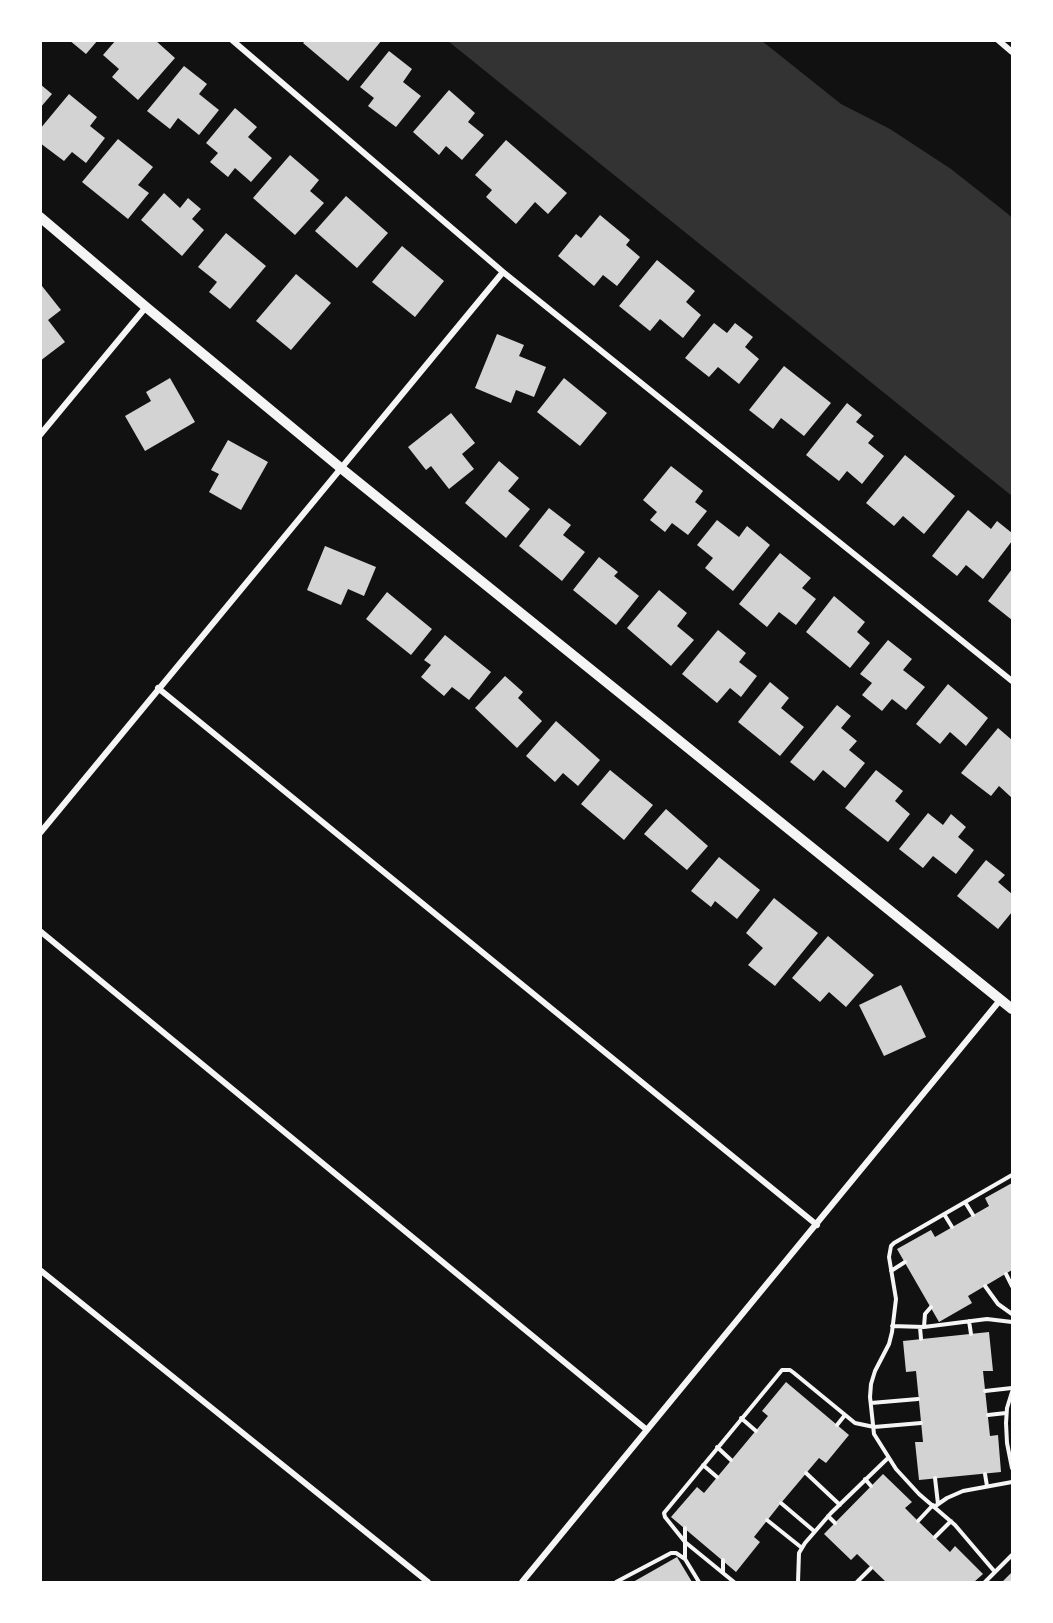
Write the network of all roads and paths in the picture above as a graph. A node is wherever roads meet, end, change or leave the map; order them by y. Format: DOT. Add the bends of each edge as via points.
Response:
graph roads {
  1 [pos="232,40"];
  2 [pos="1002,42"];
  3 [pos="1012,52"];
  4 [pos="40,217"];
  5 [pos="503,272"];
  6 [pos="146,308"];
  7 [pos="40,435"];
  8 [pos="342,469"];
  9 [pos="1012,681"];
  10 [pos="158,688"];
  11 [pos="40,833"];
  12 [pos="40,931"];
  13 [pos="1001,999"];
  14 [pos="1012,1009"];
  15 [pos="1012,1175"];
  16 [pos="965,1202"];
  17 [pos="944,1214"];
  18 [pos="974,1215"];
  19 [pos="817,1225"];
  20 [pos="952,1227"];
  21 [pos="905,1263"];
  22 [pos="40,1270"];
  23 [pos="891,1271"];
  24 [pos="1006,1274"];
  25 [pos="984,1286"];
  26 [pos="1012,1286"];
  27 [pos="931,1307"];
  28 [pos="1012,1314"];
  29 [pos="969,1321"];
  30 [pos="1012,1322"];
  31 [pos="892,1326"];
  32 [pos="922,1327"];
  33 [pos="971,1334"];
  34 [pos="921,1339"];
  35 [pos="1012,1390"];
  36 [pos="985,1392"];
  37 [pos="918,1399"];
  38 [pos="871,1403"];
  39 [pos="1006,1413"];
  40 [pos="988,1414"];
  41 [pos="845,1415"];
  42 [pos="741,1418"];
  43 [pos="921,1423"];
  44 [pos="837,1425"];
  45 [pos="874,1427"];
  46 [pos="647,1430"];
  47 [pos="756,1431"];
  48 [pos="1010,1446"];
  49 [pos="717,1447"];
  50 [pos="888,1458"];
  51 [pos="731,1460"];
  52 [pos="703,1465"];
  53 [pos="1012,1468"];
  54 [pos="806,1473"];
  55 [pos="985,1474"];
  56 [pos="717,1477"];
  57 [pos="865,1479"];
  58 [pos="934,1479"];
  59 [pos="1012,1482"];
  60 [pos="871,1486"];
  61 [pos="987,1486"];
  62 [pos="781,1503"];
  63 [pos="840,1505"];
  64 [pos="935,1505"];
  65 [pos="828,1516"];
  66 [pos="767,1520"];
  67 [pos="918,1521"];
  68 [pos="951,1521"];
  69 [pos="835,1523"];
  70 [pos="685,1528"];
  71 [pos="814,1531"];
  72 [pos="935,1538"];
  73 [pos="685,1542"];
  74 [pos="802,1548"];
  75 [pos="1012,1555"];
  76 [pos="685,1559"];
  77 [pos="1008,1559"];
  78 [pos="723,1560"];
  79 [pos="1012,1563"];
  80 [pos="871,1568"];
  81 [pos="995,1572"];
  82 [pos="723,1573"];
  83 [pos="428,1582"];
  84 [pos="522,1582"];
  85 [pos="616,1582"];
  86 [pos="699,1582"];
  87 [pos="734,1582"];
  88 [pos="798,1582"];
  89 [pos="857,1582"];
  90 [pos="986,1582"];
  1 -- 5 [label="street"];
  2 -- 3 [label="street"];
  4 -- 6 [label="street"];
  5 -- 8 [label="street"];
  5 -- 9 [label="street"];
  6 -- 7 [label="street"];
  6 -- 8 [label="street"];
  8 -- 10 [label="street"];
  8 -- 13 [label="street"];
  10 -- 11 [label="street"];
  10 -- 19 [label="street"];
  12 -- 46 [label="street"];
  13 -- 14 [label="street"];
  13 -- 19 [label="street"];
  15 -- 16 [label="path"];
  16 -- 17 [label="path"];
  16 -- 18 [label="path"];
  17 -- 20 [label="path"];
  17 -- 23 [label="path" via="894,1243 889,1251"];
  19 -- 46 [label="street"];
  21 -- 23 [label="path"];
  22 -- 83 [label="street"];
  23 -- 31 [label="path" via="896,1299"];
  24 -- 26 [label="path"];
  25 -- 28 [label="path"];
  27 -- 32 [label="path"];
  29 -- 30 [label="path"];
  29 -- 32 [label="path"];
  29 -- 33 [label="path"];
  31 -- 32 [label="path"];
  31 -- 38 [label="path" via="889,1344 871,1384"];
  32 -- 34 [label="path"];
  35 -- 36 [label="path"];
  35 -- 39 [label="path"];
  37 -- 38 [label="path"];
  38 -- 45 [label="path"];
  39 -- 40 [label="path"];
  39 -- 48 [label="path"];
  41 -- 42 [label="path" via="785,1369"];
  41 -- 44 [label="path"];
  41 -- 45 [label="path" via="855,1423"];
  42 -- 47 [label="path"];
  42 -- 49 [label="path"];
  43 -- 45 [label="path"];
  45 -- 50 [label="path" via="877,1441"];
  46 -- 84 [label="street"];
  48 -- 53 [label="path"];
  49 -- 51 [label="path"];
  49 -- 52 [label="path"];
  50 -- 57 [label="path"];
  50 -- 64 [label="path" via="911,1486"];
  52 -- 56 [label="path"];
  52 -- 73 [label="path" via="664,1514"];
  54 -- 63 [label="path"];
  55 -- 61 [label="path"];
  57 -- 60 [label="path"];
  57 -- 63 [label="path"];
  58 -- 64 [label="path"];
  59 -- 61 [label="path"];
  61 -- 64 [label="path" via="963,1491"];
  62 -- 71 [label="path"];
  63 -- 65 [label="path"];
  64 -- 67 [label="path"];
  64 -- 68 [label="path"];
  65 -- 69 [label="path"];
  65 -- 71 [label="path"];
  66 -- 74 [label="path"];
  68 -- 72 [label="path"];
  68 -- 81 [label="path"];
  70 -- 73 [label="path"];
  71 -- 74 [label="path"];
  73 -- 76 [label="path"];
  73 -- 82 [label="path"];
  74 -- 88 [label="path"];
  75 -- 77 [label="path"];
  76 -- 85 [label="path" via="671,1553"];
  76 -- 86 [label="path"];
  77 -- 79 [label="path"];
  77 -- 81 [label="path"];
  78 -- 82 [label="path"];
  80 -- 89 [label="path"];
  81 -- 90 [label="path"];
  82 -- 87 [label="path"];
}
